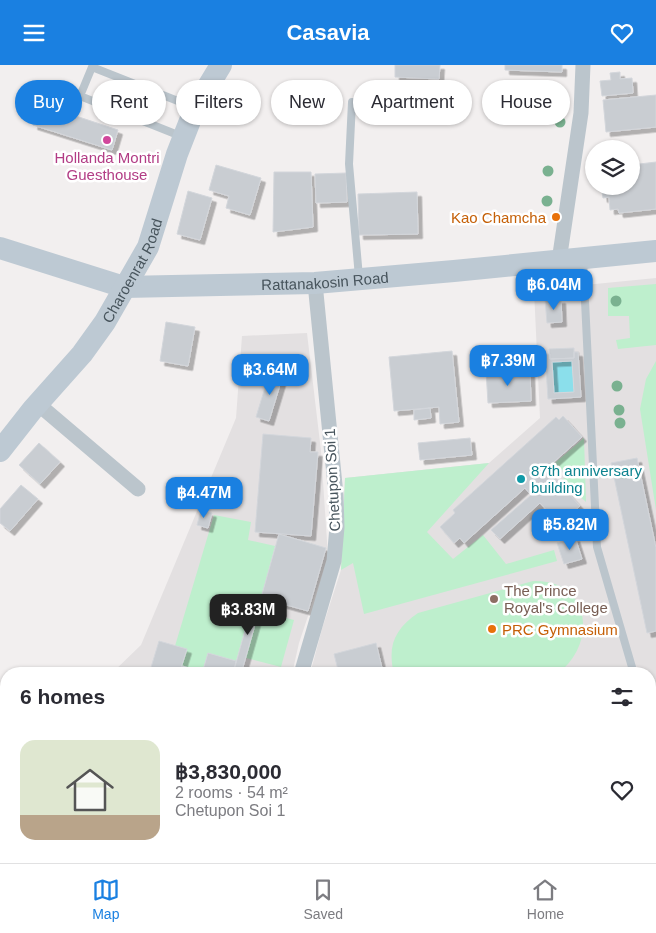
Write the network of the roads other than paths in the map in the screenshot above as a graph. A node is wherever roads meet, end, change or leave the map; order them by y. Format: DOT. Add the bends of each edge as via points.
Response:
graph roads {
  1 [pos="221,65"];
  2 [pos="583,65"];
  3 [pos="212,80"];
  4 [pos="176,100"];
  5 [pos="352,103"];
  6 [pos="189,125"];
  7 [pos="185,138"];
  8 [pos="9,251"];
  9 [pos="656,251"];
  10 [pos="583,258"];
  11 [pos="559,261"];
  12 [pos="359,278"];
  13 [pos="315,283"];
  14 [pos="124,287"];
  15 [pos="38,404"];
  16 [pos="0,451"];
  17 [pos="138,489"];
  18 [pos="303,667"];
  19 [pos="631,667"];
  1 -- 3 [label="street, Charoenrat Road"];
  2 -- 11 [label="street" via="580,113"];
  4 -- 7 [label="lane" via="92,67 80,96"];
  5 -- 12 [label="lane" via="349,164"];
  6 -- 7 [label="street, Charoenrat Road"];
  7 -- 14 [label="street, Charoenrat Road" via="148,247"];
  8 -- 14 [label="street, Rattanakosin Road"];
  9 -- 10 [label="street, Rattanakosin Road"];
  10 -- 11 [label="street, Rattanakosin Road"];
  10 -- 19 [label="lane" via="597,547"];
  11 -- 12 [label="street, Rattanakosin Road"];
  12 -- 13 [label="street, Rattanakosin Road"];
  13 -- 14 [label="street, Rattanakosin Road"];
  13 -- 18 [label="street, Chetupon Soi 1" via="337,527 334,561"];
  14 -- 15 [label="street, Charoenrat Road" via="82,354"];
  15 -- 16 [label="street, Charoenrat Road"];
  15 -- 17 [label="street"];
}
